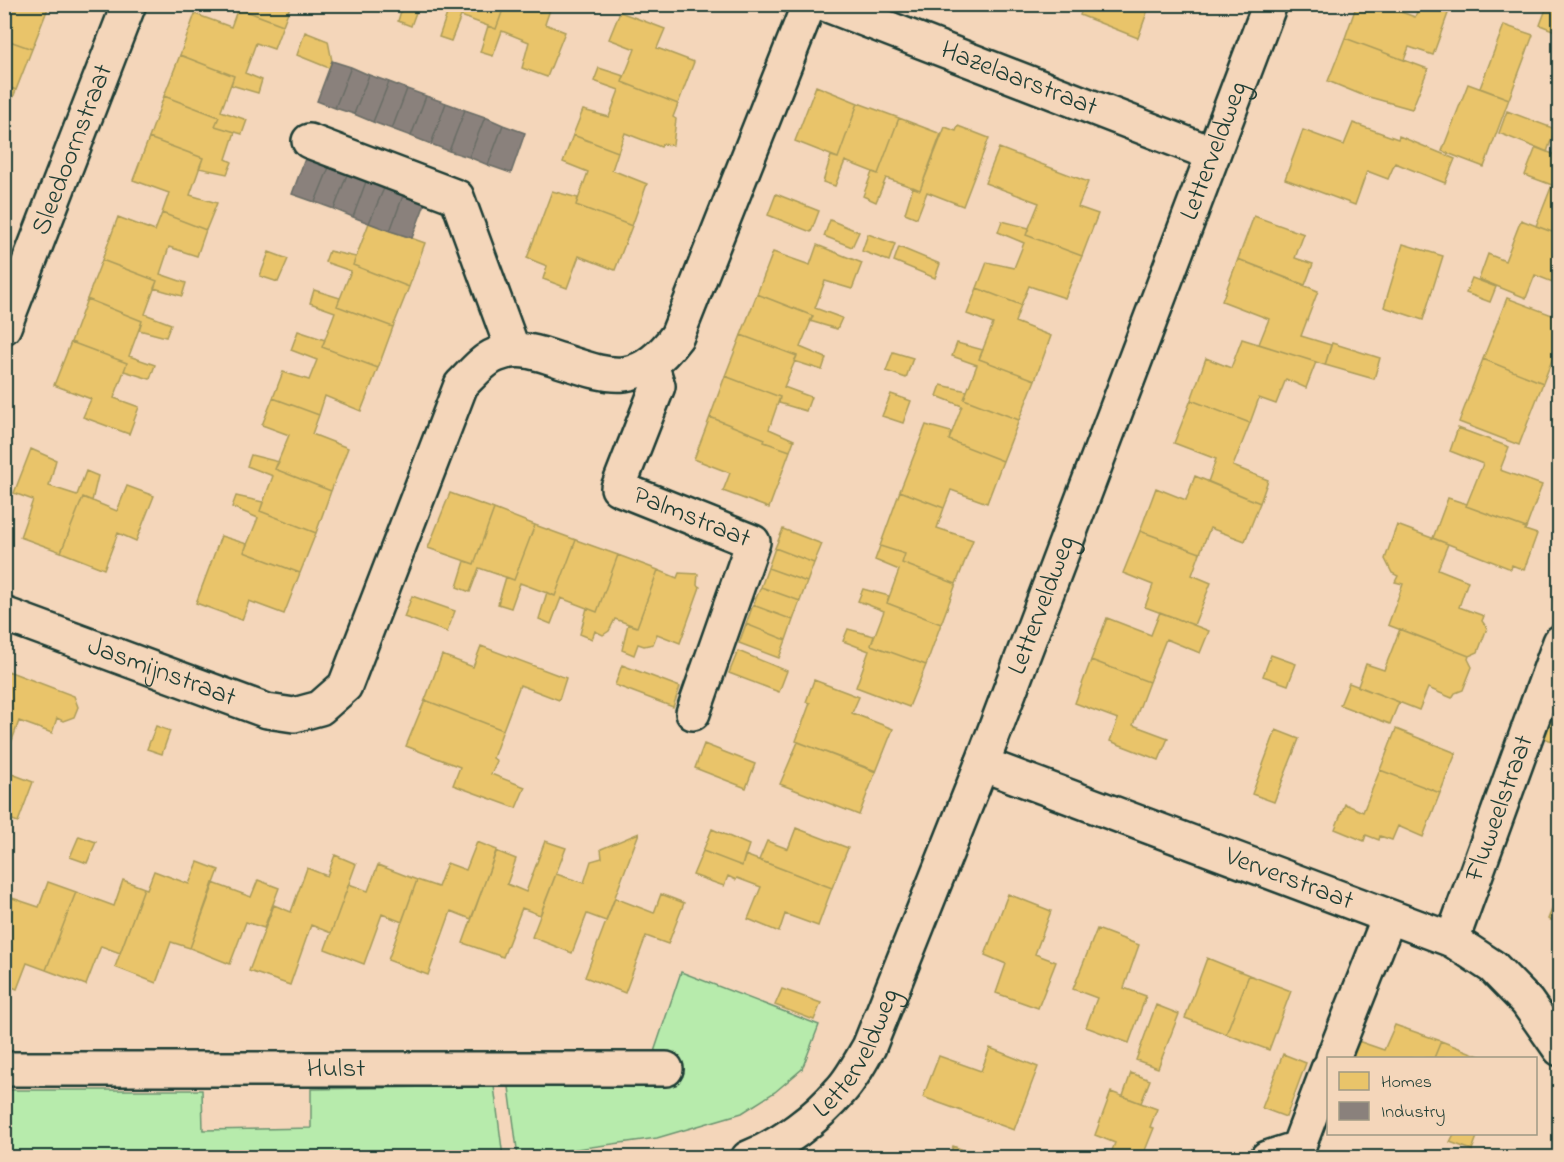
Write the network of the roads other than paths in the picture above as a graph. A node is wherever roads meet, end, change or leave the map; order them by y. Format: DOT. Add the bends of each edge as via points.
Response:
graph roads {
  1 [pos="129,4"];
  2 [pos="808,4"];
  3 [pos="825,4"];
  4 [pos="1270,4"];
  5 [pos="309,141"];
  6 [pos="1213,154"];
  7 [pos="4,327"];
  8 [pos="513,350"];
  9 [pos="651,364"];
  10 [pos="4,614"];
  11 [pos="1560,642"];
  12 [pos="693,713"];
  13 [pos="982,764"];
  14 [pos="1389,917"];
  15 [pos="1452,940"];
  16 [pos="1560,1049"];
  17 [pos="1334,1057"];
  18 [pos="4,1069"];
  19 [pos="666,1069"];
  20 [pos="1327,1074"];
  21 [pos="765,1155"];
  22 [pos="1267,1158"];
  1 -- 7 [label="street, Sleedoornstraat"];
  2 -- 9 [label="street" via="677,336"];
  3 -- 6 [label="street, Hazelaarstraat"];
  4 -- 6 [label="street, Letterveldweg"];
  5 -- 8 [label="street" via="457,197"];
  6 -- 13 [label="street, Letterveldweg"];
  8 -- 9 [label="street" via="535,352 607,375 626,375"];
  8 -- 10 [label="street, Jasmijnstraat" via="494,356 461,385 345,686 320,708 294,715 267,711"];
  9 -- 12 [label="street, Palmstraat" via="658,386 618,488 753,542"];
  11 -- 15 [label="street, Fluweelstraat"];
  13 -- 14 [label="street, Ververstraat"];
  13 -- 21 [label="street, Letterveldweg" via="869,1047 842,1089"];
  14 -- 15 [label="street, Ververstraat"];
  14 -- 17 [label="street"];
  15 -- 16 [label="street, Ververstraat" via="1493,967 1527,1002"];
  18 -- 19 [label="street, Hulst"];
  20 -- 22 [label="street" via="1298,1148"];
}
